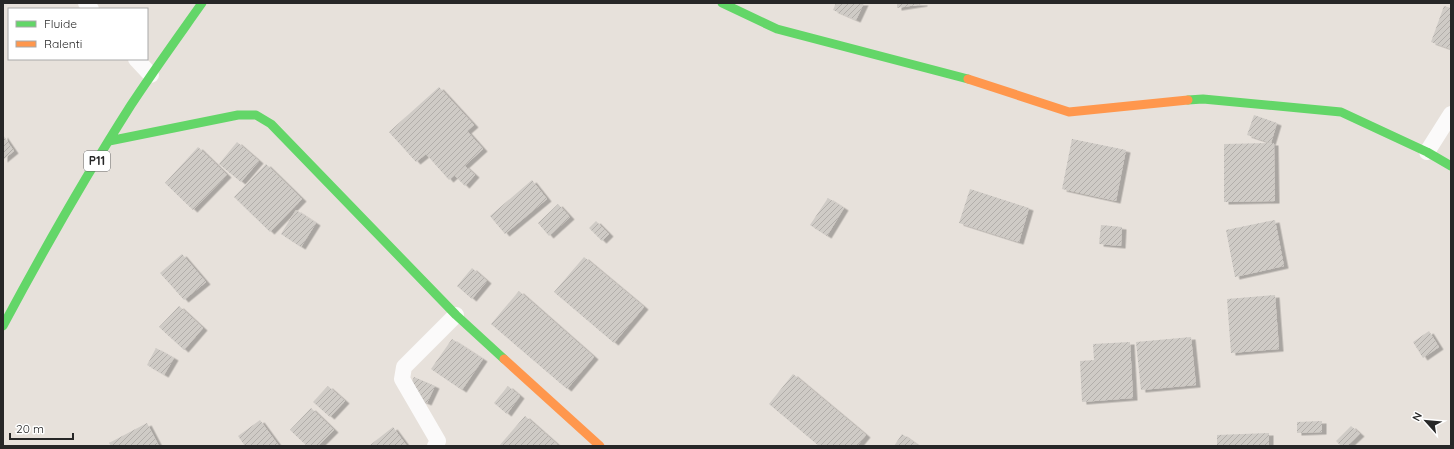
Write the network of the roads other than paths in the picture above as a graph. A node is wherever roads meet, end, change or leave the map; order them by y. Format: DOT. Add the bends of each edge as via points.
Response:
graph roads {
  1 [pos="202,3"];
  2 [pos="722,3"];
  3 [pos="137,60"];
  4 [pos="151,75"];
  5 [pos="1451,114"];
  6 [pos="109,141"];
  7 [pos="1427,152"];
  8 [pos="1451,166"];
  9 [pos="456,315"];
  10 [pos="3,326"];
  11 [pos="435,446"];
  12 [pos="600,446"];
  1 -- 4 [label="street, P11"];
  2 -- 7 [label="street" via="777,29 980,82 1069,112 1203,99 1341,112"];
  3 -- 4 [label="street"];
  4 -- 6 [label="street, P11"];
  5 -- 7 [label="street"];
  6 -- 9 [label="street" via="238,115 256,115 270,124"];
  6 -- 10 [label="street, P11" via="47,244"];
  7 -- 8 [label="street"];
  9 -- 11 [label="street" via="404,367 402,379 438,441"];
  9 -- 12 [label="street"];
}
